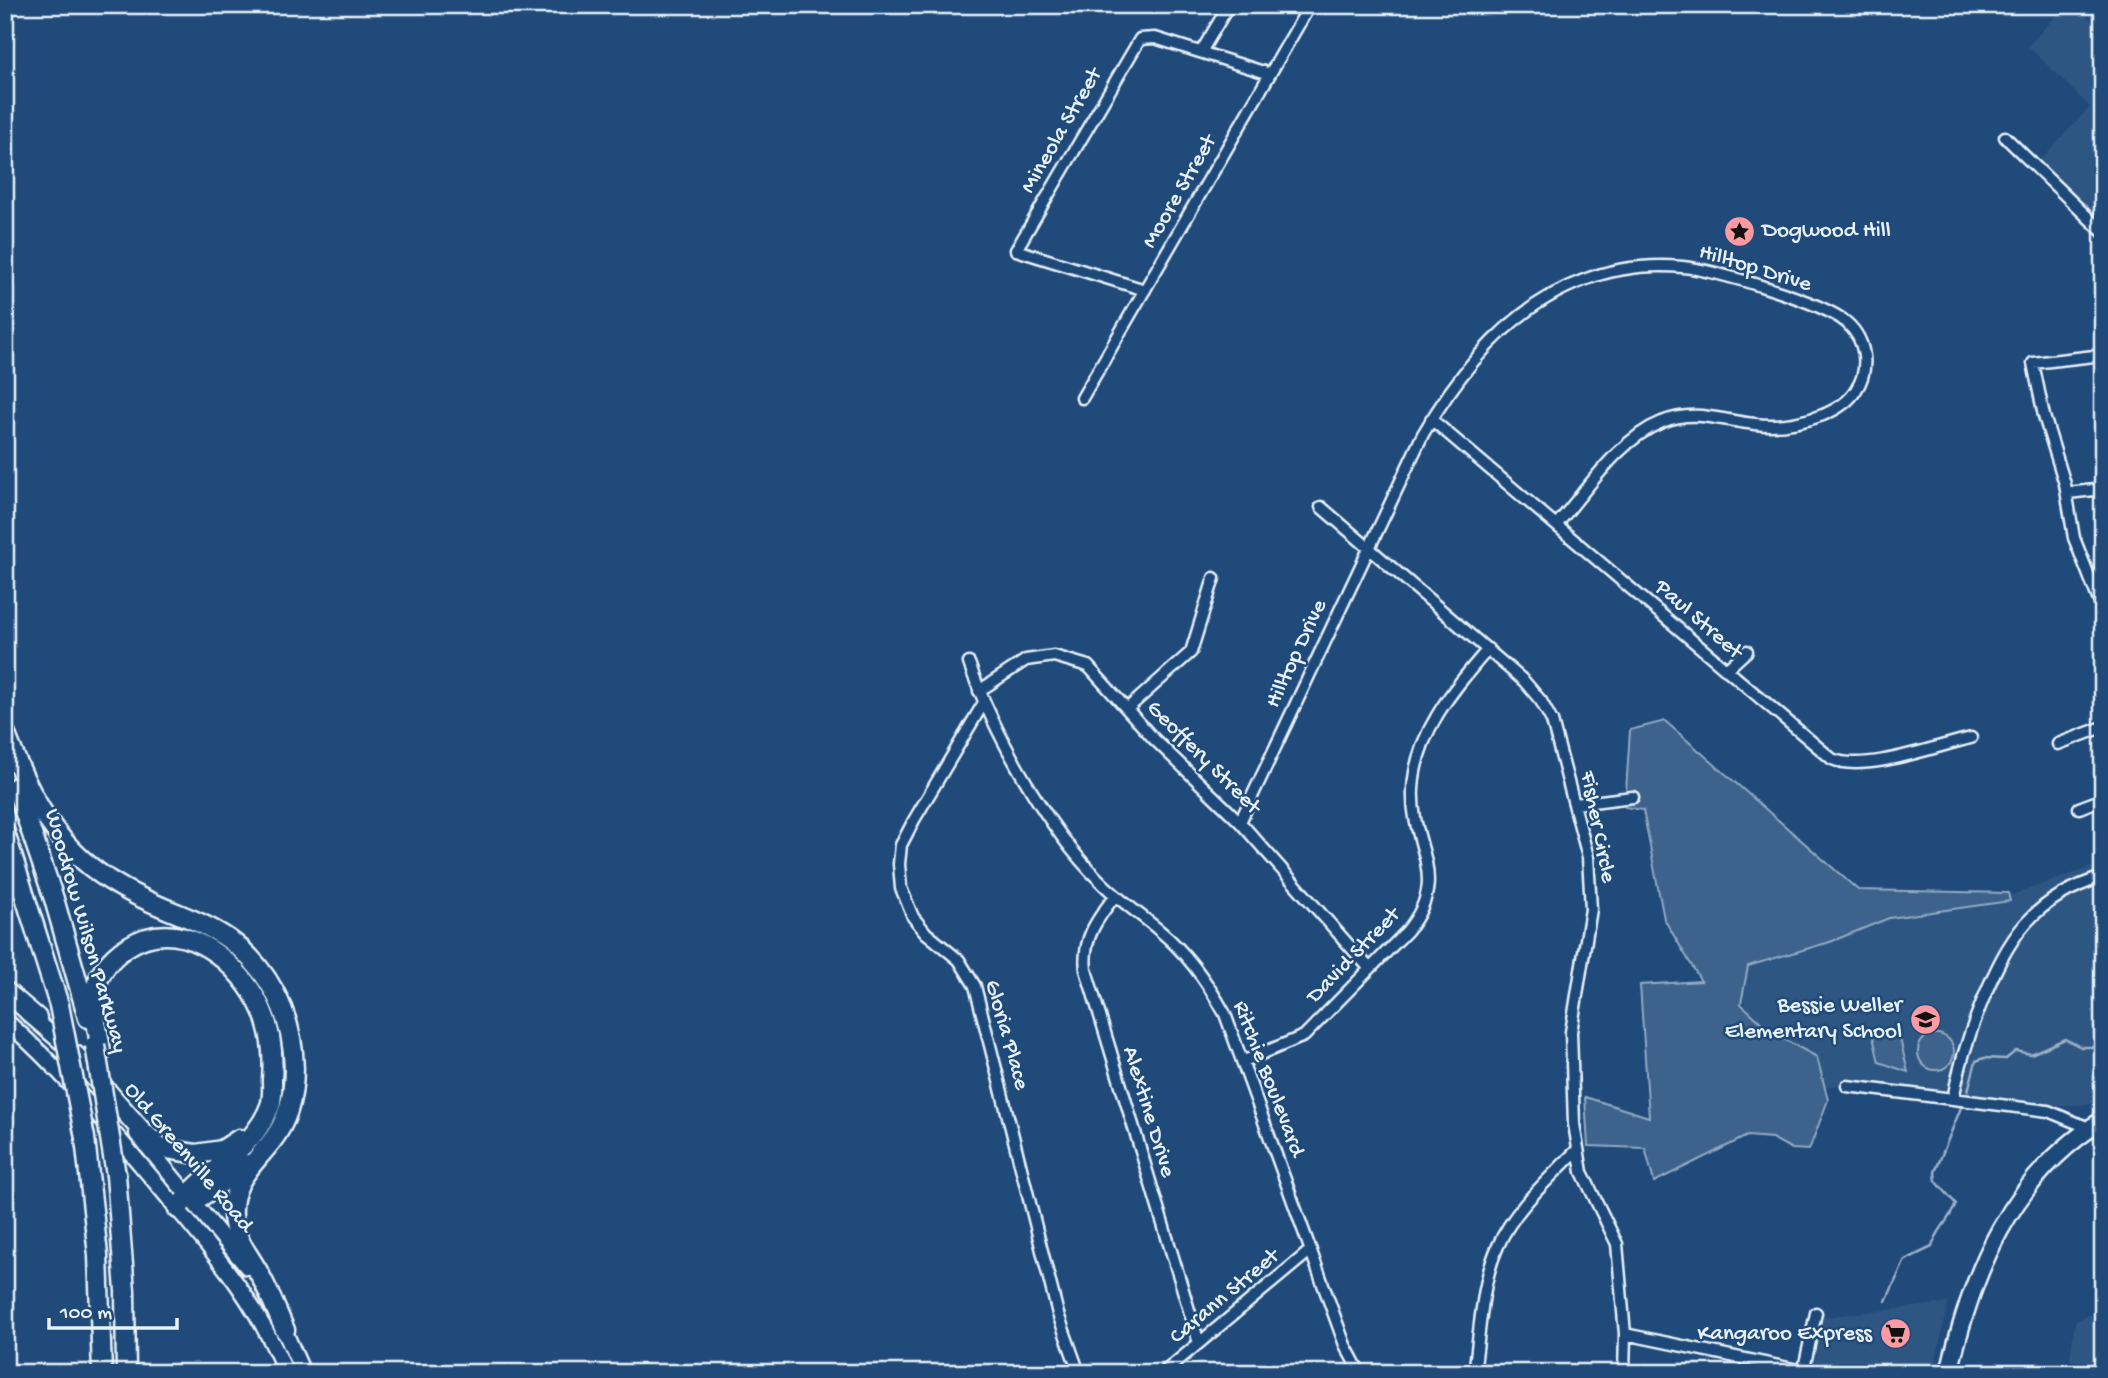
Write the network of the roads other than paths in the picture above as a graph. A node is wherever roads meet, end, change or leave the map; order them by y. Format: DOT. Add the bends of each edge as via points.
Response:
graph roads {
  1 [pos="1229,5"];
  2 [pos="1310,5"];
  3 [pos="1202,52"];
  4 [pos="1270,74"];
  5 [pos="2005,137"];
  6 [pos="2103,232"];
  7 [pos="1145,290"];
  8 [pos="2103,355"];
  9 [pos="1082,398"];
  10 [pos="1431,419"];
  11 [pos="2103,489"];
  12 [pos="2067,493"];
  13 [pos="1321,507"];
  14 [pos="1557,524"];
  15 [pos="1368,549"];
  16 [pos="1214,578"];
  17 [pos="2103,611"];
  18 [pos="1488,649"];
  19 [pos="1748,651"];
  20 [pos="969,663"];
  21 [pos="1726,670"];
  22 [pos="979,691"];
  23 [pos="983,704"];
  24 [pos="1127,709"];
  25 [pos="2103,727"];
  26 [pos="5,732"];
  27 [pos="1971,738"];
  28 [pos="2058,744"];
  29 [pos="5,755"];
  30 [pos="1633,797"];
  31 [pos="2103,799"];
  32 [pos="1575,804"];
  33 [pos="2079,808"];
  34 [pos="1240,822"];
  35 [pos="5,833"];
  36 [pos="5,856"];
  37 [pos="2103,877"];
  38 [pos="1115,896"];
  39 [pos="1370,969"];
  40 [pos="53,984"];
  41 [pos="5,991"];
  42 [pos="5,998"];
  43 [pos="37,1018"];
  44 [pos="5,1020"];
  45 [pos="98,1048"];
  46 [pos="75,1055"];
  47 [pos="1244,1062"];
  48 [pos="273,1071"];
  49 [pos="1847,1086"];
  50 [pos="1954,1099"];
  51 [pos="2096,1124"];
  52 [pos="1576,1151"];
  53 [pos="254,1160"];
  54 [pos="186,1202"];
  55 [pos="1311,1251"];
  56 [pos="1816,1313"];
  57 [pos="285,1330"];
  58 [pos="1625,1334"];
  59 [pos="1199,1343"];
  60 [pos="1803,1372"];
  61 [pos="102,1373"];
  62 [pos="126,1373"];
  63 [pos="286,1373"];
  64 [pos="303,1373"];
  65 [pos="1079,1373"];
  66 [pos="1163,1373"];
  67 [pos="1360,1373"];
  68 [pos="1474,1373"];
  69 [pos="1624,1373"];
  70 [pos="1950,1373"];
  1 -- 3 [label="street"];
  2 -- 4 [label="street, Moore Street"];
  3 -- 4 [label="street"];
  3 -- 7 [label="street, Mineola Street" via="1147,37 1137,41 1016,250"];
  4 -- 7 [label="street, Moore Street"];
  5 -- 6 [label="street"];
  7 -- 9 [label="street, Moore Street"];
  8 -- 12 [label="street" via="2033,363"];
  10 -- 14 [label="street, Paul Street"];
  10 -- 14 [label="street, Hilltop Drive" via="1475,361 1523,314 1566,287 1618,270 1666,266 1712,271 1821,310 1844,320 1856,333 1864,352 1863,376 1851,397 1833,410 1783,425 1699,414 1663,421 1633,439"];
  10 -- 15 [label="street, Hilltop Drive"];
  11 -- 12 [label="street"];
  12 -- 17 [label="street" via="2074,538"];
  13 -- 15 [label="street, Fisher Circle"];
  14 -- 21 [label="street, Paul Street"];
  15 -- 18 [label="street, Fisher Circle"];
  15 -- 34 [label="street, Hilltop Drive"];
  16 -- 24 [label="street" via="1191,652"];
  18 -- 32 [label="street, Fisher Circle" via="1534,692 1547,711"];
  18 -- 39 [label="street, David Street" via="1442,707 1419,757 1413,802 1429,871 1425,905"];
  19 -- 21 [label="street"];
  20 -- 22 [label="street, Ritchie Boulevard"];
  21 -- 27 [label="street, Paul Street" via="1839,762 1867,763"];
  22 -- 23 [label="street, Ritchie Boulevard"];
  22 -- 24 [label="street, Geoffery Street" via="1026,660 1066,657 1096,672"];
  23 -- 38 [label="street, Ritchie Boulevard" via="1068,846"];
  23 -- 65 [label="street, Gloria Place" via="901,845 900,882 913,917 959,960 975,986 1058,1314"];
  24 -- 34 [label="street, Geoffery Street"];
  25 -- 28 [label="street"];
  26 -- 53 [label="highway" via="24,785 68,846 121,887 225,935 274,990 292,1045 292,1092 281,1128"];
  29 -- 45 [label="highway, Woodrow Wilson Parkway"];
  30 -- 32 [label="street"];
  31 -- 33 [label="street"];
  32 -- 52 [label="street, Fisher Circle" via="1588,853 1592,899 1571,1032"];
  34 -- 39 [label="street, Geoffery Street"];
  35 -- 40 [label="highway, Woodrow Wilson Parkway"];
  36 -- 40 [label="highway"];
  37 -- 50 [label="street" via="2057,898 2011,939 1960,1062"];
  38 -- 47 [label="street, Ritchie Boulevard" via="1162,932 1198,971 1225,1014"];
  38 -- 59 [label="street, Alextine Drive" via="1089,934 1086,970"];
  39 -- 47 [label="street, David Street" via="1304,1036"];
  40 -- 61 [label="highway, Woodrow Wilson Parkway, bridge" via="85,1138 98,1255"];
  41 -- 43 [label="highway"];
  42 -- 43 [label="main road, Old Greenville Road"];
  43 -- 46 [label="main road, Old Greenville Road"];
  44 -- 54 [label="main road, Old Greenville Road"];
  45 -- 48 [label="highway" via="94,999 104,968 139,941 177,935 202,944 242,978 266,1020"];
  45 -- 62 [label="highway, bridge" via="116,1175"];
  46 -- 48 [label="highway" via="153,1142 181,1153 208,1153 234,1144 257,1118"];
  46 -- 54 [label="main road, Old Greenville Road"];
  47 -- 55 [label="street, Ritchie Boulevard"];
  48 -- 54 [label="highway" via="271,1104 262,1122 250,1140"];
  49 -- 50 [label="street"];
  50 -- 51 [label="street" via="2048,1111"];
  51 -- 70 [label="main road" via="2032,1181 1991,1243 1962,1317"];
  52 -- 58 [label="street, Fisher Circle" via="1617,1244"];
  52 -- 68 [label="street" via="1539,1189 1498,1244"];
  53 -- 54 [label="highway"];
  53 -- 57 [label="highway" via="236,1191 235,1229"];
  54 -- 57 [label="main road, Old Greenville Road" via="254,1276"];
  54 -- 63 [label="main road, Old Greenville Road" via="247,1295"];
  55 -- 59 [label="street, Carann Street"];
  55 -- 67 [label="street, Ritchie Boulevard"];
  56 -- 60 [label="street"];
  57 -- 64 [label="main road, Old Greenville Road"];
  58 -- 60 [label="street"];
  58 -- 69 [label="street, Fisher Circle"];
  59 -- 66 [label="street, Carann Street"];
}
